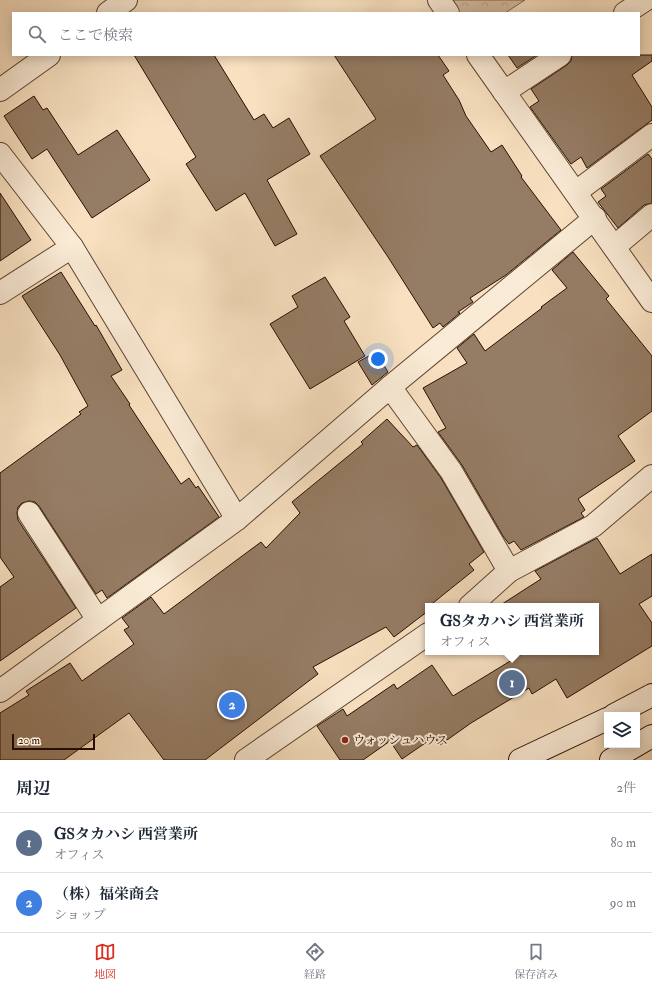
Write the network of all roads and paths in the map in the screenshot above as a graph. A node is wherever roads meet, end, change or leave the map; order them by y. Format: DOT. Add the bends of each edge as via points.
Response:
graph roads {
  1 [pos="126,0"];
  2 [pos="439,0"];
  3 [pos="645,0"];
  4 [pos="109,12"];
  5 [pos="447,12"];
  6 [pos="627,12"];
  7 [pos="48,56"];
  8 [pos="479,56"];
  9 [pos="558,56"];
  10 [pos="0,90"];
  11 [pos="504,92"];
  12 [pos="652,135"];
  13 [pos="0,154"];
  14 [pos="576,192"];
  15 [pos="652,215"];
  16 [pos="595,218"];
  17 [pos="72,247"];
  18 [pos="614,247"];
  19 [pos="0,293"];
  20 [pos="652,301"];
  21 [pos="390,387"];
  22 [pos="652,476"];
  23 [pos="29,513"];
  24 [pos="237,520"];
  25 [pos="509,571"];
  26 [pos="473,603"];
  27 [pos="98,620"];
  28 [pos="425,636"];
  29 [pos="2,686"];
  30 [pos="652,695"];
  31 [pos="620,712"];
  32 [pos="604,720"];
  33 [pos="652,736"];
  34 [pos="246,760"];
  35 [pos="520,760"];
  36 [pos="611,760"];
  1 -- 4 [label="street"];
  2 -- 5 [label="street"];
  3 -- 6 [label="street"];
  7 -- 10 [label="street"];
  8 -- 11 [label="street"];
  9 -- 11 [label="street"];
  11 -- 14 [label="street"];
  12 -- 14 [label="street"];
  13 -- 17 [label="street"];
  14 -- 16 [label="street"];
  15 -- 18 [label="street"];
  16 -- 18 [label="street"];
  16 -- 21 [label="street"];
  17 -- 19 [label="street"];
  17 -- 24 [label="street"];
  18 -- 20 [label="street"];
  21 -- 24 [label="street"];
  21 -- 25 [label="street" via="451,472"];
  22 -- 25 [label="street" via="593,526"];
  23 -- 27 [label="street"];
  24 -- 27 [label="street"];
  25 -- 26 [label="street"];
  27 -- 29 [label="street"];
  28 -- 34 [label="street"];
  30 -- 31 [label="street"];
  32 -- 35 [label="street"];
  33 -- 36 [label="street"];
}
